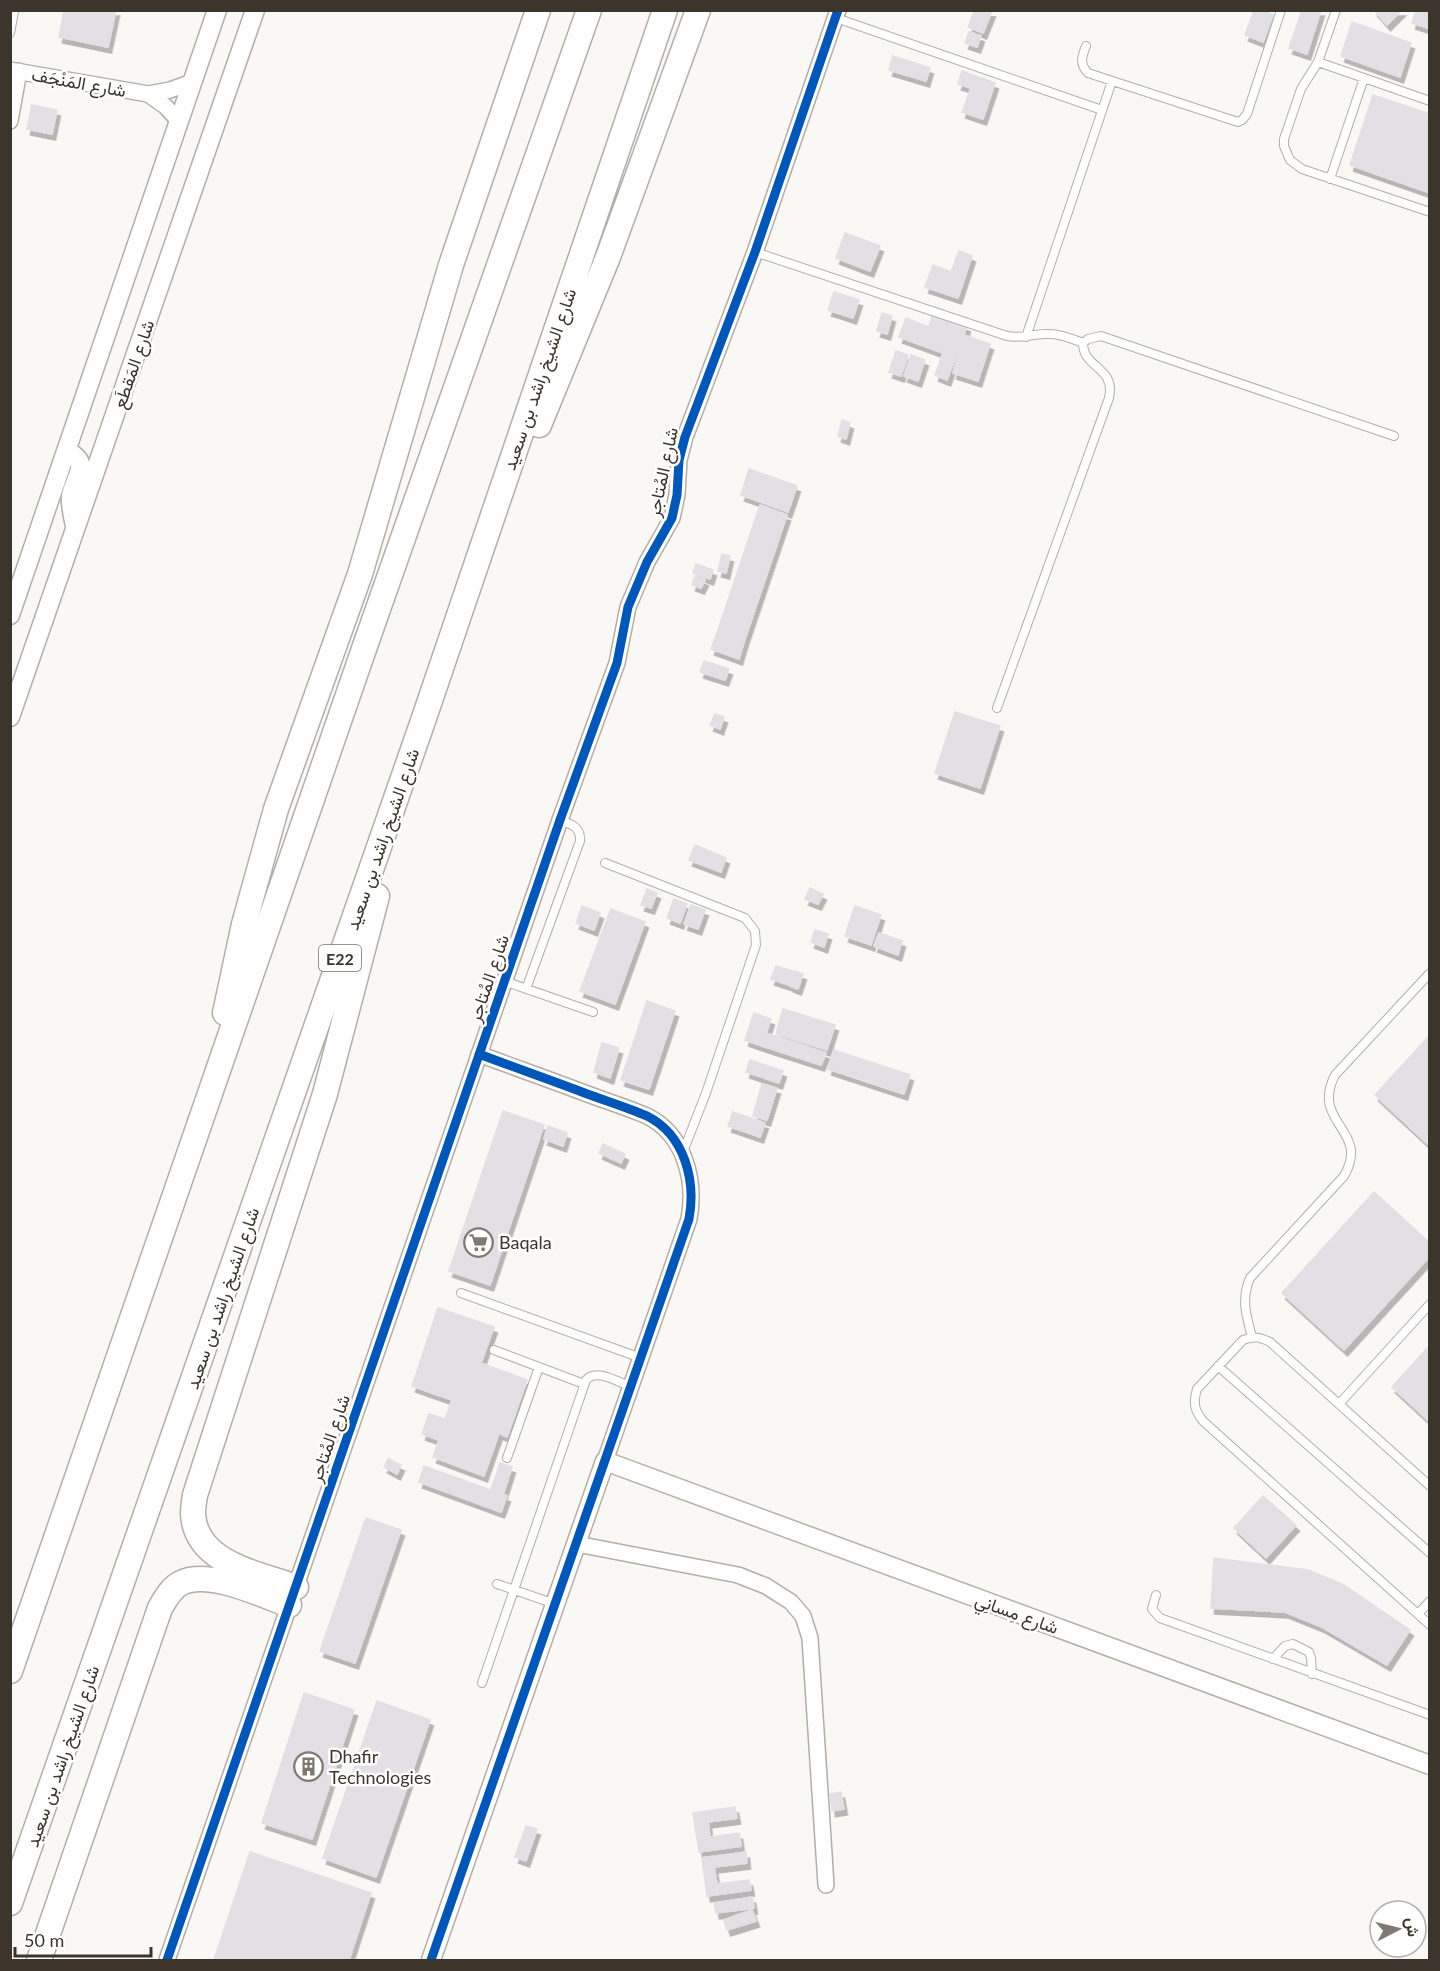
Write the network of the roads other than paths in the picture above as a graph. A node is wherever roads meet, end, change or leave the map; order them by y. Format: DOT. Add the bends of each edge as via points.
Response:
graph roads {
  1 [pos="24,10"];
  2 [pos="217,10"];
  3 [pos="255,10"];
  4 [pos="538,10"];
  5 [pos="589,10"];
  6 [pos="665,10"];
  7 [pos="698,10"];
  8 [pos="1281,10"];
  9 [pos="1336,10"];
  10 [pos="12,11"];
  11 [pos="837,14"];
  12 [pos="10,33"];
  13 [pos="1086,46"];
  14 [pos="1318,62"];
  15 [pos="15,71"];
  16 [pos="1364,78"];
  17 [pos="1112,81"];
  18 [pos="192,82"];
  19 [pos="148,94"];
  20 [pos="1430,100"];
  21 [pos="1102,110"];
  22 [pos="10,121"];
  23 [pos="179,122"];
  24 [pos="1330,179"];
  25 [pos="1430,212"];
  26 [pos="755,252"];
  27 [pos="1026,337"];
  28 [pos="1083,343"];
  29 [pos="1394,436"];
  30 [pos="66,452"];
  31 [pos="75,531"];
  32 [pos="10,615"];
  33 [pos="441,666"];
  34 [pos="997,708"];
  35 [pos="10,717"];
  36 [pos="423,721"];
  37 [pos="560,820"];
  38 [pos="605,863"];
  39 [pos="1430,973"];
  40 [pos="504,981"];
  41 [pos="526,989"];
  42 [pos="593,1012"];
  43 [pos="479,1054"];
  44 [pos="214,1083"];
  45 [pos="682,1153"];
  46 [pos="461,1293"];
  47 [pos="1430,1304"];
  48 [pos="1252,1337"];
  49 [pos="494,1350"];
  50 [pos="641,1358"];
  51 [pos="1218,1366"];
  52 [pos="539,1367"];
  53 [pos="584,1384"];
  54 [pos="631,1387"];
  55 [pos="1339,1404"];
  56 [pos="507,1458"];
  57 [pos="605,1461"];
  58 [pos="1430,1486"];
  59 [pos="577,1545"];
  60 [pos="1430,1553"];
  61 [pos="497,1584"];
  62 [pos="514,1590"];
  63 [pos="1156,1595"];
  64 [pos="292,1596"];
  65 [pos="1430,1601"];
  66 [pos="556,1604"];
  67 [pos="1418,1614"];
  68 [pos="1430,1625"];
  69 [pos="1273,1659"];
  70 [pos="10,1671"];
  71 [pos="1312,1674"];
  72 [pos="483,1683"];
  73 [pos="1430,1715"];
  74 [pos="1430,1765"];
  75 [pos="826,1885"];
  76 [pos="10,1903"];
  77 [pos="39,1960"];
  78 [pos="167,1960"];
  79 [pos="431,1960"];
  1 -- 10 [label="lane"];
  2 -- 18 [label="street, شارع المَقطَع"];
  3 -- 31 [label="street, شارع المَقطَع"];
  4 -- 44 [label="highway" via="451,266 360,574 276,809 239,945"];
  5 -- 44 [label="highway"];
  6 -- 33 [label="highway, شارع الشيخ راشد بن سعيد / E22"];
  7 -- 33 [label="highway" via="608,256"];
  8 -- 17 [label="lane" via="1245,118 1238,122"];
  9 -- 14 [label="lane"];
  10 -- 12 [label="lane"];
  11 -- 21 [label="lane"];
  11 -- 26 [label="street, شارع المُتاجر"];
  13 -- 17 [label="lane" via="1081,61 1085,70"];
  14 -- 16 [label="lane"];
  14 -- 24 [label="lane" via="1301,89 1284,146 1295,165"];
  15 -- 19 [label="street, شارع المَنْجَف"];
  15 -- 22 [label="street"];
  16 -- 20 [label="lane"];
  16 -- 24 [label="lane"];
  17 -- 21 [label="lane"];
  18 -- 19 [label="street, شارع المَنْجَف"];
  18 -- 23 [label="street, شارع المَقطَع"];
  19 -- 23 [label="street, شارع المَنْجَف"];
  21 -- 27 [label="lane"];
  23 -- 30 [label="street, شارع المَقطَع"];
  24 -- 25 [label="lane"];
  26 -- 27 [label="lane" via="1007,336"];
  26 -- 37 [label="street, شارع المُتاجر" via="685,437 672,518 628,607 617,663"];
  27 -- 28 [label="lane" via="1057,334"];
  28 -- 29 [label="lane" via="1101,336"];
  28 -- 34 [label="lane" via="1087,358 1109,379 1109,398"];
  30 -- 31 [label="street" via="80,461 81,470 71,497"];
  30 -- 32 [label="street, شارع المَقطَع"];
  31 -- 35 [label="street, شارع المَقطَع"];
  33 -- 36 [label="highway, شارع الشيخ راشد بن سعيد / E22"];
  36 -- 64 [label="highway" via="325,1094 195,1495 196,1529 214,1554"];
  36 -- 76 [label="highway, شارع الشيخ راشد بن سعيد / E22"];
  37 -- 40 [label="street, شارع المُتاجر"];
  37 -- 41 [label="lane" via="575,826 580,841"];
  38 -- 45 [label="lane" via="745,918 755,931 756,945"];
  39 -- 48 [label="lane" via="1330,1084 1328,1104 1348,1137 1350,1162 1344,1176 1250,1278 1244,1310"];
  40 -- 41 [label="lane"];
  40 -- 43 [label="street, شارع المُتاجر"];
  41 -- 42 [label="lane"];
  43 -- 45 [label="street" via="648,1117 662,1127"];
  43 -- 64 [label="street, شارع المُتاجر"];
  44 -- 70 [label="highway"];
  45 -- 50 [label="street" via="692,1185 689,1219"];
  46 -- 50 [label="lane"];
  47 -- 55 [label="lane"];
  48 -- 51 [label="lane" via="1243,1340"];
  48 -- 55 [label="lane" via="1270,1342"];
  49 -- 52 [label="lane"];
  50 -- 54 [label="street"];
  51 -- 60 [label="lane"];
  51 -- 67 [label="lane" via="1197,1389 1197,1414"];
  52 -- 53 [label="lane"];
  52 -- 56 [label="lane"];
  53 -- 54 [label="lane" via="594,1374"];
  53 -- 62 [label="lane"];
  54 -- 57 [label="street"];
  55 -- 58 [label="lane"];
  57 -- 59 [label="street"];
  57 -- 74 [label="street, شارع مِسانِي"];
  59 -- 66 [label="street"];
  59 -- 75 [label="street" via="738,1575 782,1595 797,1609 810,1638"];
  61 -- 62 [label="lane"];
  62 -- 66 [label="lane"];
  62 -- 72 [label="lane"];
  63 -- 69 [label="lane" via="1152,1609 1160,1618"];
  64 -- 77 [label="highway" via="197,1578 181,1583 169,1593 160,1608"];
  64 -- 78 [label="street, شارع المُتاجر"];
  65 -- 67 [label="lane"];
  66 -- 79 [label="street"];
  67 -- 68 [label="lane"];
  69 -- 71 [label="lane"];
  69 -- 71 [label="lane" via="1293,1644 1308,1652"];
  71 -- 73 [label="lane"];
}
